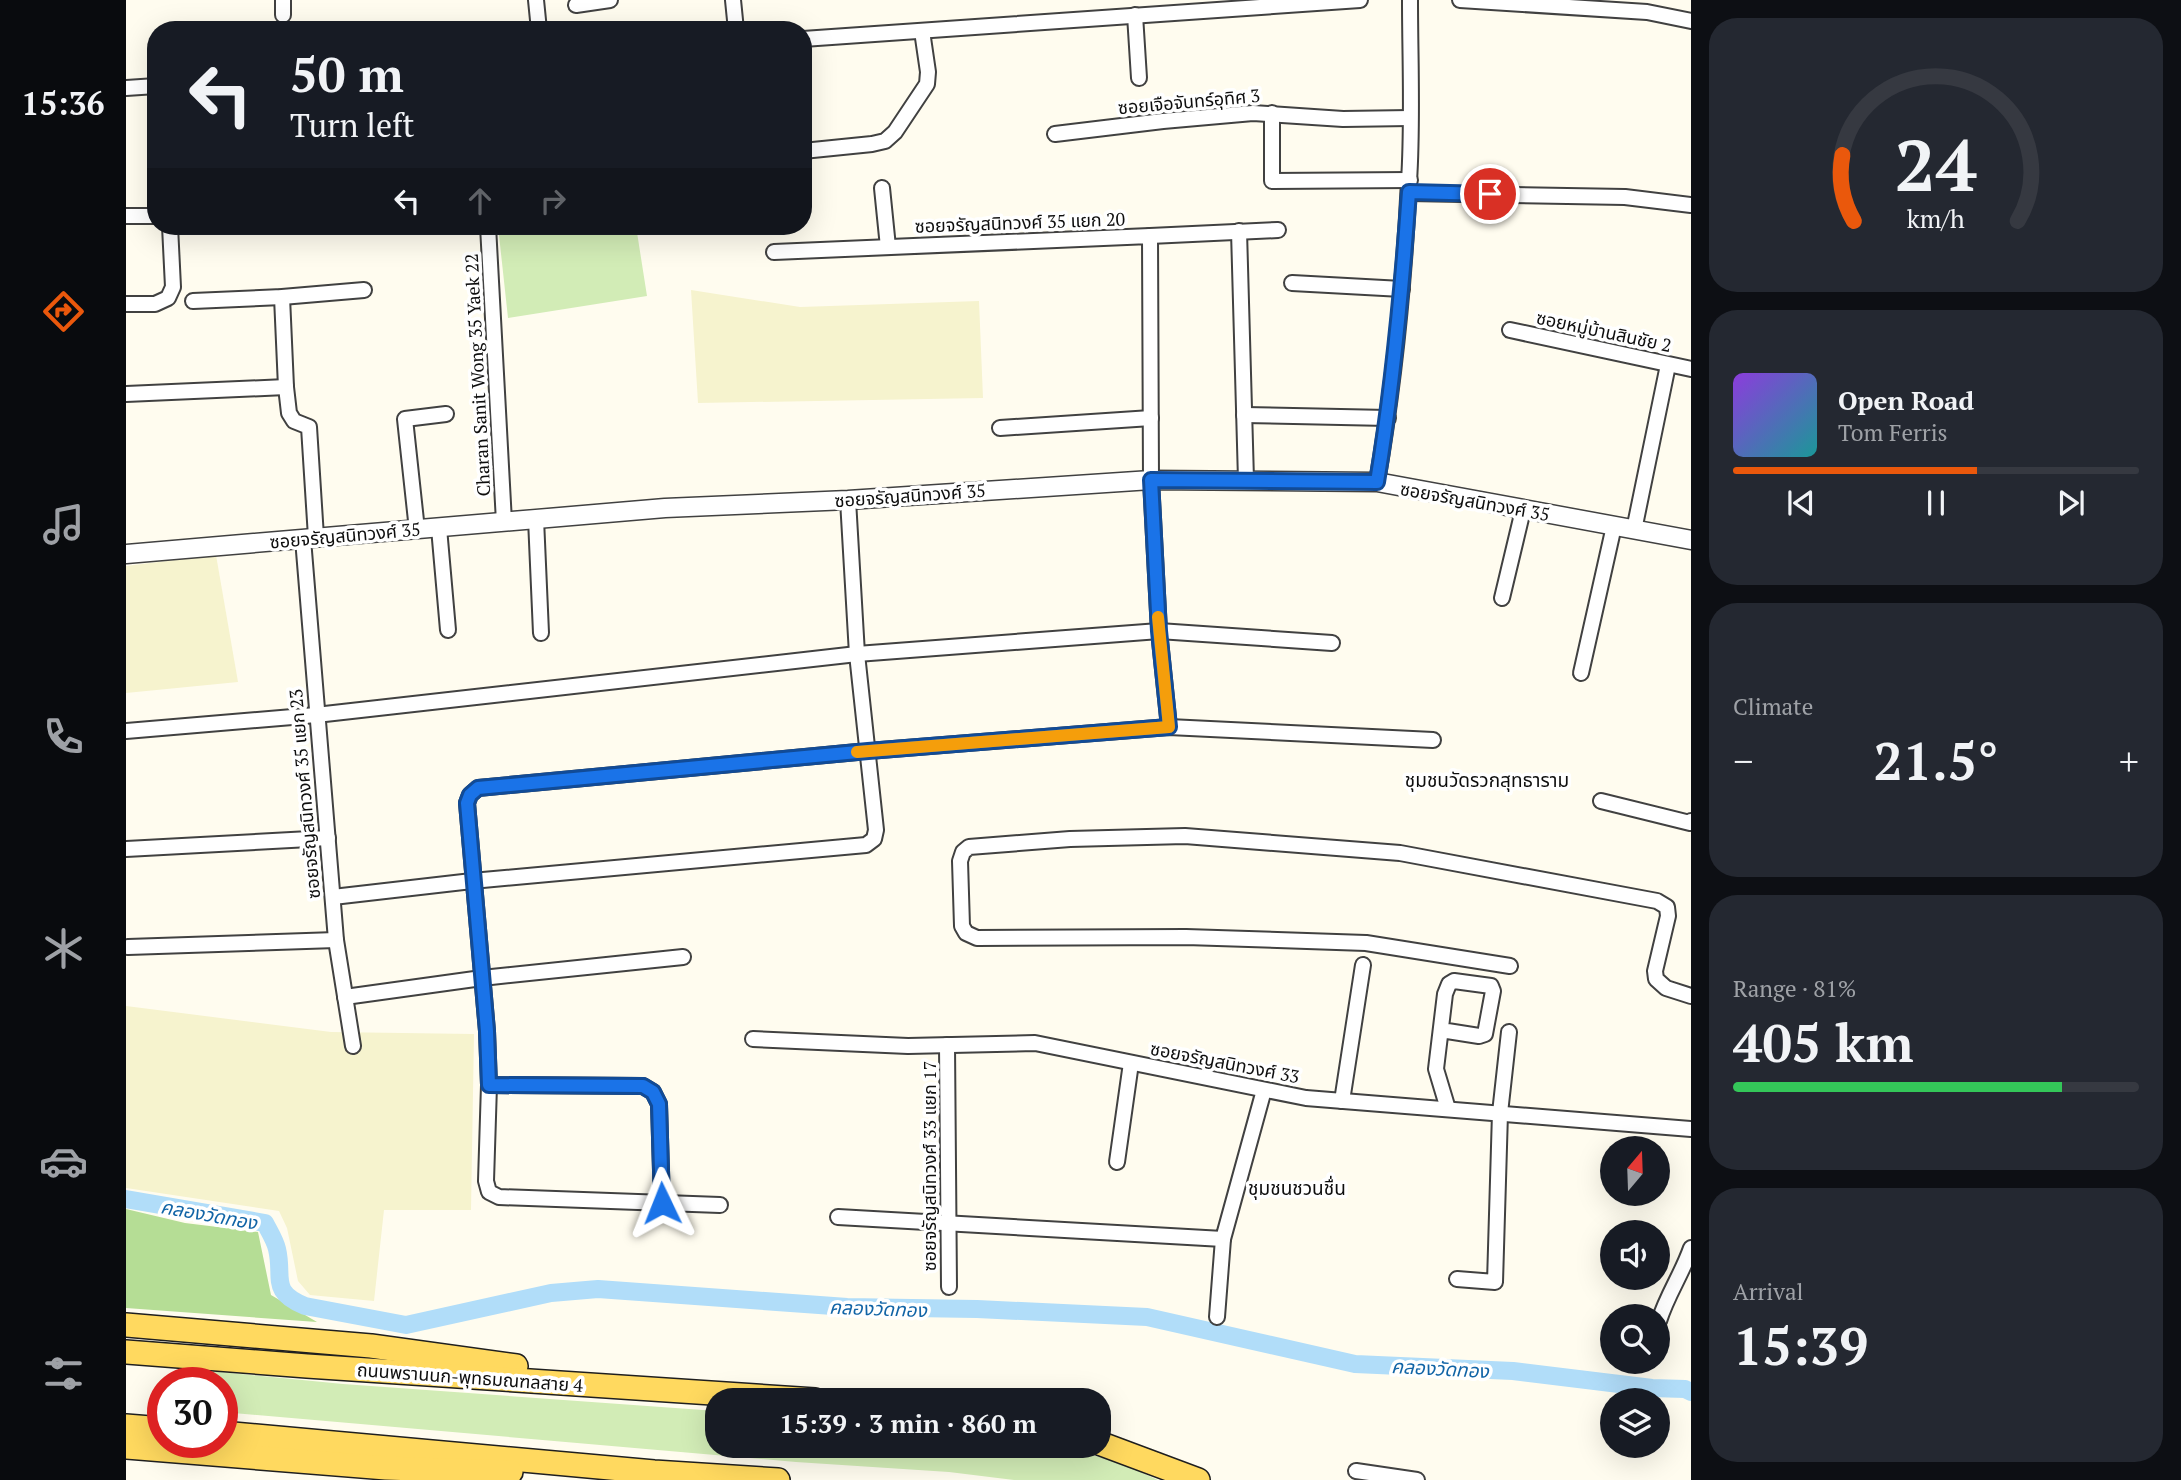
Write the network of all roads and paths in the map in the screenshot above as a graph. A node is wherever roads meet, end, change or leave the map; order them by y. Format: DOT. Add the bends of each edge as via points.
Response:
graph roads {
  1 [pos="536,0"];
  2 [pos="610,0"];
  3 [pos="733,0"];
  4 [pos="1360,0"];
  5 [pos="1410,0"];
  6 [pos="1460,0"];
  7 [pos="576,5"];
  8 [pos="1151,7"];
  9 [pos="1135,15"];
  10 [pos="539,21"];
  11 [pos="735,21"];
  12 [pos="1691,21"];
  13 [pos="922,31"];
  14 [pos="812,38"];
  15 [pos="1139,78"];
  16 [pos="147,87"];
  17 [pos="126,88"];
  18 [pos="1272,113"];
  19 [pos="1410,118"];
  20 [pos="1055,134"];
  21 [pos="812,150"];
  22 [pos="1409,186"];
  23 [pos="882,188"];
  24 [pos="1691,205"];
  25 [pos="126,216"];
  26 [pos="147,216"];
  27 [pos="1278,230"];
  28 [pos="1239,232"];
  29 [pos="170,235"];
  30 [pos="488,235"];
  31 [pos="1150,236"];
  32 [pos="888,247"];
  33 [pos="774,252"];
  34 [pos="1292,284"];
  35 [pos="1402,289"];
  36 [pos="364,290"];
  37 [pos="282,297"];
  38 [pos="193,301"];
  39 [pos="126,304"];
  40 [pos="1510,330"];
  41 [pos="1668,365"];
  42 [pos="1691,369"];
  43 [pos="286,387"];
  44 [pos="126,394"];
  45 [pos="446,414"];
  46 [pos="1244,415"];
  47 [pos="1151,418"];
  48 [pos="1388,418"];
  49 [pos="1000,428"];
  50 [pos="1151,480"];
  51 [pos="1247,480"];
  52 [pos="1377,482"];
  53 [pos="848,499"];
  54 [pos="1523,510"];
  55 [pos="536,519"];
  56 [pos="504,522"];
  57 [pos="1614,526"];
  58 [pos="439,528"];
  59 [pos="417,530"];
  60 [pos="1634,530"];
  61 [pos="309,538"];
  62 [pos="1691,540"];
  63 [pos="126,554"];
  64 [pos="1502,598"];
  65 [pos="448,630"];
  66 [pos="1159,631"];
  67 [pos="541,633"];
  68 [pos="1332,643"];
  69 [pos="857,654"];
  70 [pos="1581,673"];
  71 [pos="316,715"];
  72 [pos="1169,727"];
  73 [pos="126,731"];
  74 [pos="1433,740"];
  75 [pos="868,751"];
  76 [pos="1601,801"];
  77 [pos="1691,821"];
  78 [pos="328,838"];
  79 [pos="126,849"];
  80 [pos="472,881"];
  81 [pos="333,897"];
  82 [pos="336,940"];
  83 [pos="128,947"];
  84 [pos="684,957"];
  85 [pos="1363,965"];
  86 [pos="1510,966"];
  87 [pos="482,978"];
  88 [pos="1691,996"];
  89 [pos="345,997"];
  90 [pos="1441,1030"];
  91 [pos="1509,1032"];
  92 [pos="752,1039"];
  93 [pos="947,1045"];
  94 [pos="353,1046"];
  95 [pos="1131,1063"];
  96 [pos="489,1085"];
  97 [pos="1264,1090"];
  98 [pos="1342,1101"];
  99 [pos="1448,1109"];
  100 [pos="1500,1113"];
  101 [pos="1691,1129"];
  102 [pos="1117,1162"];
  103 [pos="662,1203"];
  104 [pos="720,1205"];
  105 [pos="838,1217"];
  106 [pos="949,1224"];
  107 [pos="1223,1240"];
  108 [pos="1691,1248"];
  109 [pos="1458,1279"];
  110 [pos="949,1287"];
  111 [pos="1665,1304"];
  112 [pos="1217,1317"];
  113 [pos="126,1325"];
  114 [pos="126,1352"];
  115 [pos="663,1388"];
  116 [pos="705,1391"];
  117 [pos="126,1426"];
  118 [pos="147,1428"];
  119 [pos="238,1434"];
  120 [pos="126,1447"];
  121 [pos="1111,1447"];
  122 [pos="1356,1471"];
  123 [pos="654,1472"];
  124 [pos="778,1480"];
  125 [pos="1198,1480"];
  126 [pos="1417,1480"];
  1 -- 10 [label="street"];
  2 -- 7 [label="street"];
  3 -- 11 [label="street"];
  4 -- 8 [label="street"];
  5 -- 19 [label="street"];
  6 -- 12 [label="street" via="1647,12"];
  8 -- 9 [label="street"];
  9 -- 13 [label="street"];
  9 -- 15 [label="street"];
  13 -- 14 [label="street"];
  13 -- 21 [label="street" via="927,84 895,132 872,144"];
  16 -- 17 [label="street"];
  18 -- 19 [label="street, ซอยเจือจันทร์อุทิศ 3"];
  18 -- 20 [label="street, ซอยเจือจันทร์อุทิศ 3"];
  18 -- 22 [label="street" via="1272,181"];
  19 -- 22 [label="street"];
  22 -- 24 [label="street" via="1625,197"];
  22 -- 35 [label="street"];
  23 -- 32 [label="street"];
  25 -- 26 [label="street"];
  27 -- 28 [label="street"];
  28 -- 31 [label="street"];
  28 -- 46 [label="street"];
  29 -- 39 [label="street" via="173,287 168,298 155,304"];
  30 -- 56 [label="street, Charan Sanit Wong 35 Yaek 22"];
  31 -- 32 [label="street, ซอยจรัญสนิทวงศ์ 35 แยก 20"];
  31 -- 47 [label="street, ซอยจรัญสนิทวงศ์ 35 แยก 20"];
  32 -- 33 [label="street, ซอยจรัญสนิทวงศ์ 35 แยก 20"];
  34 -- 35 [label="street"];
  35 -- 48 [label="street"];
  36 -- 37 [label="street"];
  37 -- 38 [label="street"];
  37 -- 43 [label="street"];
  40 -- 41 [label="street, ซอยหมู่บ้านสินชัย 2"];
  41 -- 42 [label="street, ซอยหมู่บ้านสินชัย 2"];
  41 -- 60 [label="street"];
  43 -- 44 [label="street"];
  43 -- 61 [label="street, ซอยจรัญสนิทวงศ์ 35 แยก 23" via="291,418 309,427"];
  45 -- 59 [label="street" via="405,419"];
  46 -- 48 [label="street"];
  46 -- 51 [label="street"];
  47 -- 49 [label="street"];
  47 -- 50 [label="street, ซอยจรัญสนิทวงศ์ 35 แยก 20"];
  48 -- 52 [label="street"];
  50 -- 51 [label="street, ซอยจรัญสนิทวงศ์ 35"];
  50 -- 53 [label="street, ซอยจรัญสนิทวงศ์ 35"];
  50 -- 66 [label="street, ซอยจรัญสนิทวงศ์ 35 แยก 20"];
  51 -- 52 [label="street, ซอยจรัญสนิทวงศ์ 35"];
  52 -- 54 [label="street, ซอยจรัญสนิทวงศ์ 35"];
  53 -- 55 [label="street, ซอยจรัญสนิทวงศ์ 35"];
  53 -- 69 [label="street"];
  54 -- 57 [label="street, ซอยจรัญสนิทวงศ์ 35"];
  54 -- 64 [label="street"];
  55 -- 56 [label="street, ซอยจรัญสนิทวงศ์ 35"];
  55 -- 67 [label="street"];
  56 -- 58 [label="street, ซอยจรัญสนิทวงศ์ 35"];
  57 -- 60 [label="street, ซอยจรัญสนิทวงศ์ 35"];
  57 -- 70 [label="street"];
  58 -- 59 [label="street, ซอยจรัญสนิทวงศ์ 35"];
  58 -- 65 [label="street"];
  59 -- 61 [label="street, ซอยจรัญสนิทวงศ์ 35"];
  60 -- 62 [label="street, ซอยจรัญสนิทวงศ์ 35"];
  61 -- 63 [label="street, ซอยจรัญสนิทวงศ์ 35"];
  61 -- 71 [label="street, ซอยจรัญสนิทวงศ์ 35 แยก 23"];
  66 -- 68 [label="street"];
  66 -- 69 [label="street"];
  66 -- 72 [label="street, ซอยจรัญสนิทวงศ์ 35 แยก 20"];
  69 -- 71 [label="street"];
  69 -- 75 [label="street"];
  71 -- 73 [label="street"];
  71 -- 78 [label="street, ซอยจรัญสนิทวงศ์ 35 แยก 23"];
  72 -- 74 [label="street"];
  72 -- 75 [label="street"];
  75 -- 80 [label="street" via="478,788 467,803"];
  75 -- 80 [label="street" via="876,830 866,845"];
  76 -- 77 [label="street"];
  78 -- 79 [label="street"];
  78 -- 81 [label="street, ซอยจรัญสนิทวงศ์ 35 แยก 23"];
  80 -- 81 [label="street"];
  80 -- 87 [label="street"];
  81 -- 82 [label="street, ซอยจรัญสนิทวงศ์ 35 แยก 23"];
  82 -- 83 [label="street"];
  82 -- 89 [label="street, ซอยจรัญสนิทวงศ์ 35 แยก 23"];
  84 -- 87 [label="street"];
  85 -- 98 [label="street"];
  86 -- 88 [label="street" via="1366,943 1186,937 977,938 962,926 960,861 969,847 1172,836 1400,853 1657,901 1667,907 1668,916 1656,979"];
  87 -- 89 [label="street"];
  87 -- 96 [label="street"];
  89 -- 94 [label="street, ซอยจรัญสนิทวงศ์ 35 แยก 23"];
  90 -- 90 [label="street" via="1485,1034 1491,986 1454,981 1449,985"];
  90 -- 99 [label="street" via="1436,1069"];
  91 -- 100 [label="street"];
  92 -- 93 [label="street, ซอยจรัญสนิทวงศ์ 33"];
  93 -- 95 [label="street, ซอยจรัญสนิทวงศ์ 33" via="1035,1043"];
  93 -- 106 [label="street, ซอยจรัญสนิทวงศ์ 33 แยก 17"];
  95 -- 97 [label="street, ซอยจรัญสนิทวงศ์ 33"];
  95 -- 102 [label="street"];
  96 -- 103 [label="street" via="643,1086 653,1092 659,1104"];
  96 -- 103 [label="street" via="489,1192 499,1197"];
  97 -- 98 [label="street, ซอยจรัญสนิทวงศ์ 33"];
  97 -- 107 [label="street"];
  98 -- 99 [label="street, ซอยจรัญสนิทวงศ์ 33"];
  99 -- 100 [label="street, ซอยจรัญสนิทวงศ์ 33"];
  100 -- 101 [label="street, ซอยจรัญสนิทวงศ์ 33"];
  100 -- 109 [label="street" via="1495,1282"];
  103 -- 104 [label="street"];
  105 -- 106 [label="street"];
  106 -- 107 [label="street"];
  106 -- 110 [label="street, ซอยจรัญสนิทวงศ์ 33 แยก 17"];
  107 -- 112 [label="street"];
  108 -- 111 [label="street"];
  113 -- 115 [label="main road" via="382,1348"];
  114 -- 115 [label="main road, ถนนพรานนก-พุทธมณฑลสาย 4"];
  115 -- 116 [label="main road, ถนนพรานนก-พุทธมณฑลสาย 4"];
  117 -- 118 [label="main road"];
  119 -- 123 [label="main road"];
  120 -- 123 [label="main road" via="400,1469"];
  121 -- 125 [label="main road"];
  122 -- 126 [label="street"];
  123 -- 124 [label="main road"];
}
